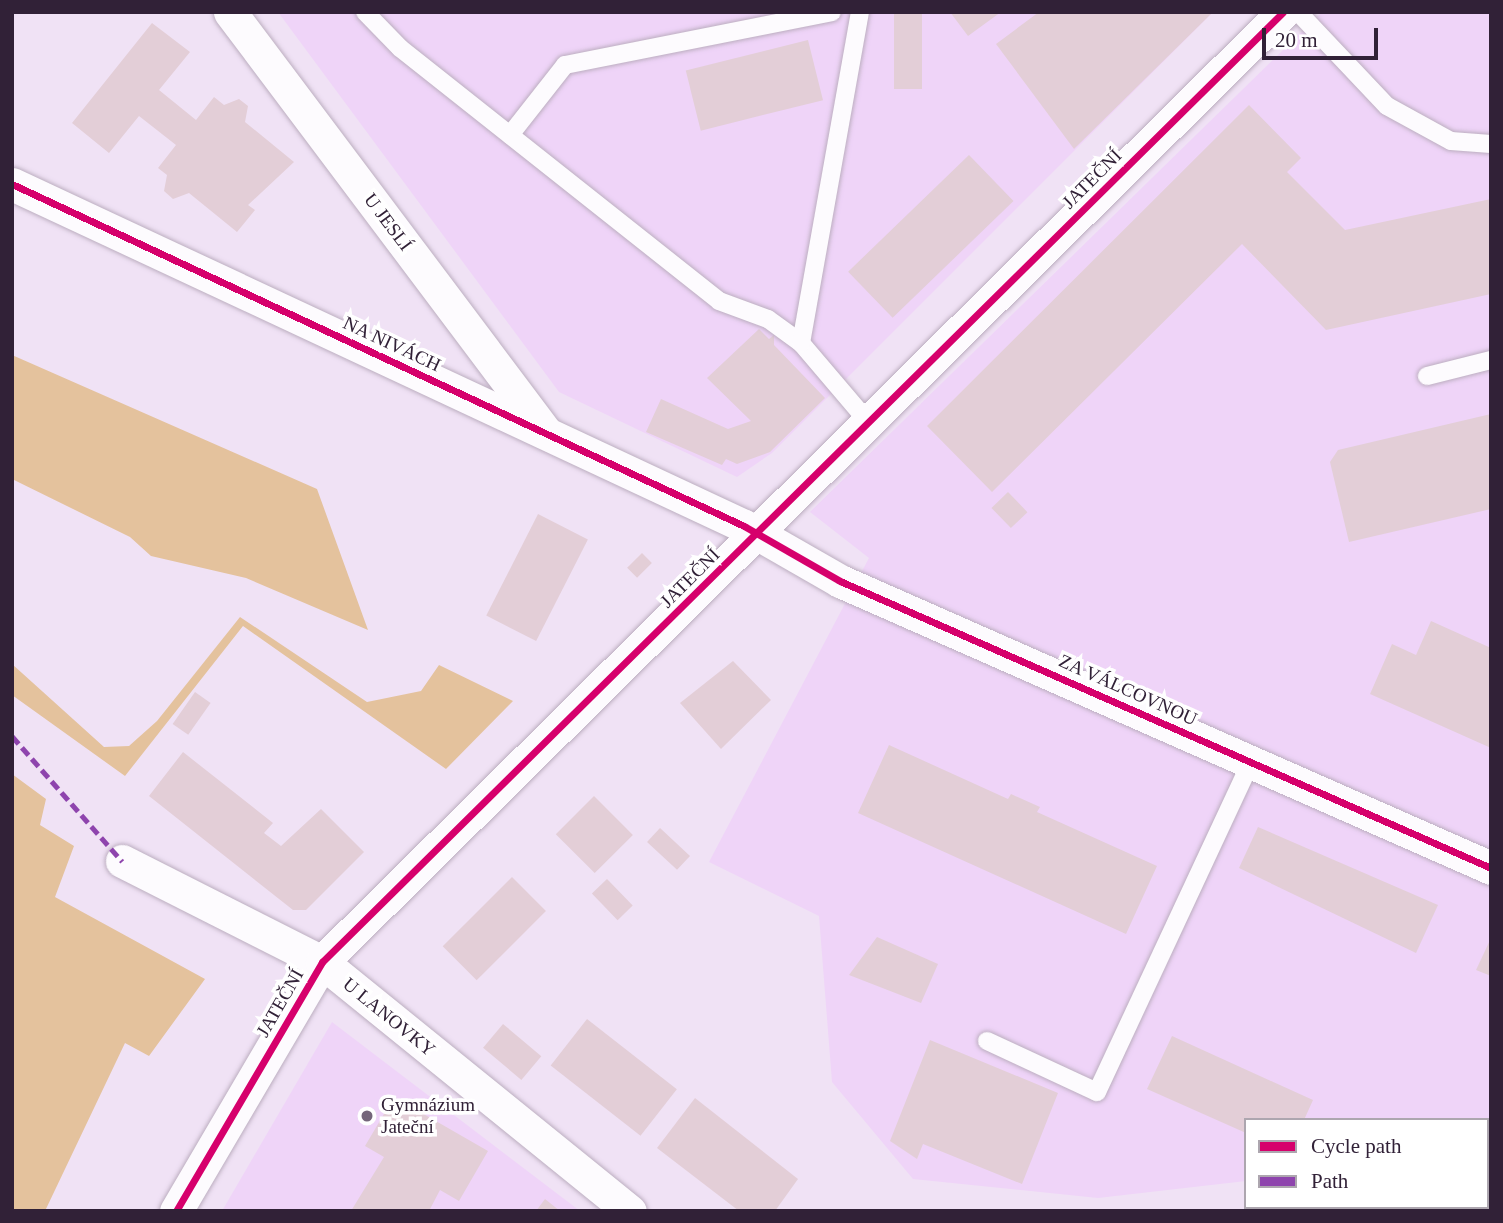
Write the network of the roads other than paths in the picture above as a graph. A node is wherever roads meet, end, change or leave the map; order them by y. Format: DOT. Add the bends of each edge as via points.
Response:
graph roads {
  1 [pos="230,12"];
  2 [pos="365,12"];
  3 [pos="832,12"];
  4 [pos="860,12"];
  5 [pos="1283,12"];
  6 [pos="1298,12"];
  7 [pos="510,135"];
  8 [pos="1491,144"];
  9 [pos="12,184"];
  10 [pos="801,343"];
  11 [pos="1491,360"];
  12 [pos="1427,376"];
  13 [pos="869,423"];
  14 [pos="546,432"];
  15 [pos="758,533"];
  16 [pos="1251,762"];
  17 [pos="122,861"];
  18 [pos="1491,867"];
  19 [pos="322,962"];
  20 [pos="987,1041"];
  21 [pos="176,1211"];
  22 [pos="630,1211"];
  1 -- 14 [label="street, U JESLÍ"];
  2 -- 7 [label="lane"];
  3 -- 7 [label="lane" via="565,65"];
  4 -- 10 [label="lane"];
  5 -- 13 [label="street, JATEČNÍ"];
  6 -- 8 [label="lane" via="1387,106 1451,141"];
  7 -- 10 [label="lane" via="719,301 768,319"];
  9 -- 14 [label="street, NA NIVÁCH"];
  10 -- 13 [label="lane"];
  11 -- 12 [label="lane"];
  13 -- 15 [label="street, JATEČNÍ"];
  14 -- 15 [label="street, NA NIVÁCH"];
  15 -- 16 [label="street, ZA VÁLCOVNOU" via="840,581"];
  15 -- 19 [label="street, JATEČNÍ"];
  16 -- 18 [label="street, ZA VÁLCOVNOU"];
  16 -- 20 [label="lane" via="1097,1092"];
  17 -- 19 [label="street, U LANOVKY"];
  19 -- 21 [label="street, JATEČNÍ"];
  19 -- 22 [label="street, U LANOVKY"];
}
